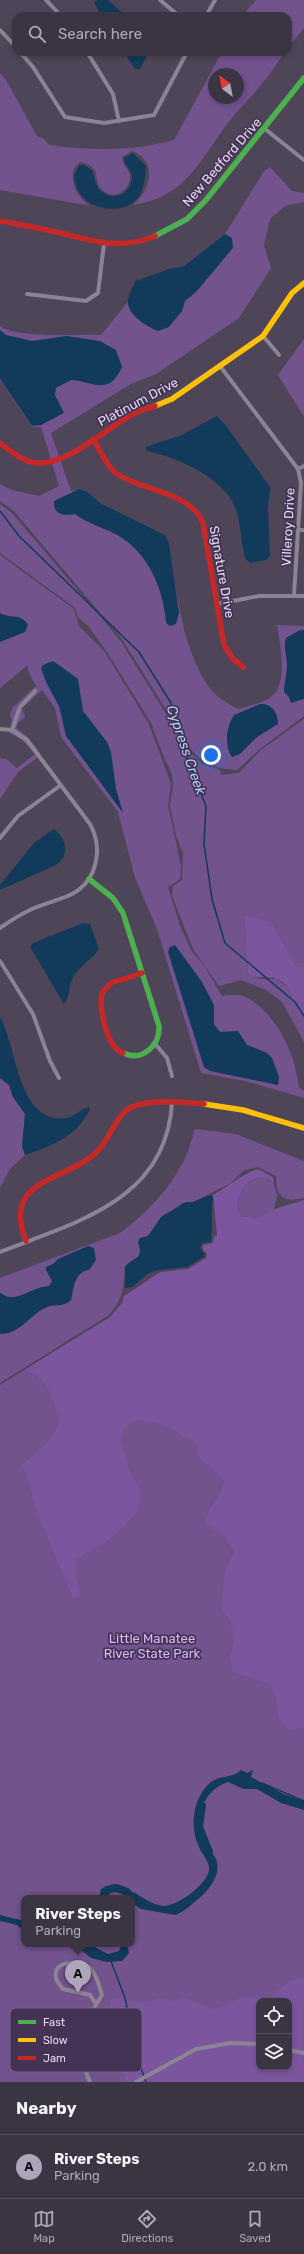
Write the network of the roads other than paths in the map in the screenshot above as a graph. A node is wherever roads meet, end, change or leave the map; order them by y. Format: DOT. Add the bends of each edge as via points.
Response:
graph roads {
  1 [pos="46,0"];
  2 [pos="160,0"];
  3 [pos="215,0"];
  4 [pos="57,12"];
  5 [pos="174,12"];
  6 [pos="208,12"];
  7 [pos="0,30"];
  8 [pos="12,43"];
  9 [pos="23,56"];
  10 [pos="89,56"];
  11 [pos="185,56"];
  12 [pos="304,78"];
  13 [pos="119,121"];
  14 [pos="265,129"];
  15 [pos="304,160"];
  16 [pos="0,221"];
  17 [pos="104,244"];
  18 [pos="304,283"];
  19 [pos="27,294"];
  20 [pos="263,336"];
  21 [pos="279,355"];
  22 [pos="220,366"];
  23 [pos="93,439"];
  24 [pos="0,443"];
  25 [pos="304,466"];
  26 [pos="298,470"];
  27 [pos="298,530"];
  28 [pos="304,530"];
  29 [pos="294,595"];
  30 [pos="304,596"];
  31 [pos="217,604"];
  32 [pos="243,667"];
  33 [pos="35,691"];
  34 [pos="0,729"];
  35 [pos="12,730"];
  36 [pos="61,785"];
  37 [pos="0,838"];
  38 [pos="89,878"];
  39 [pos="0,928"];
  40 [pos="0,961"];
  41 [pos="142,973"];
  42 [pos="156,1045"];
  43 [pos="172,1076"];
  44 [pos="59,1078"];
  45 [pos="172,1102"];
  46 [pos="304,1128"];
  47 [pos="26,1241"];
  48 [pos="0,1252"];
  49 [pos="96,2004"];
  50 [pos="94,2008"];
  51 [pos="256,2044"];
  52 [pos="292,2051"];
  53 [pos="304,2053"];
  54 [pos="85,2072"];
  55 [pos="90,2082"];
  56 [pos="136,2082"];
  1 -- 4 [label="street"];
  2 -- 5 [label="street"];
  3 -- 6 [label="street"];
  7 -- 8 [label="street"];
  9 -- 13 [label="street" via="65,117 104,122"];
  10 -- 13 [label="street" via="113,94"];
  11 -- 13 [label="street" via="154,115"];
  12 -- 14 [label="street, New Bedford Drive"];
  14 -- 15 [label="street"];
  14 -- 17 [label="street, New Bedford Drive" via="187,219 148,239"];
  16 -- 17 [label="street, New Bedford Drive"];
  17 -- 19 [label="street" via="98,293 93,298 86,301"];
  18 -- 20 [label="street, Platinum Drive" via="292,293"];
  20 -- 21 [label="street"];
  20 -- 22 [label="street, Platinum Drive"];
  22 -- 23 [label="street, Platinum Drive" via="172,399 135,413"];
  22 -- 26 [label="street, Villeroy Drive"];
  23 -- 24 [label="street, Platinum Drive" via="51,462 37,463 25,460"];
  23 -- 31 [label="street, Signature Drive" via="117,474 186,503 199,513"];
  25 -- 26 [label="street"];
  26 -- 27 [label="street, Villeroy Drive" via="301,483"];
  27 -- 28 [label="street"];
  27 -- 29 [label="street, Villeroy Drive"];
  29 -- 30 [label="street"];
  29 -- 31 [label="street" via="259,596"];
  31 -- 32 [label="street, Signature Drive" via="224,645 233,659"];
  33 -- 35 [label="street" via="20,707"];
  34 -- 35 [label="street"];
  35 -- 36 [label="street" via="24,736"];
  36 -- 37 [label="street" via="18,816"];
  36 -- 38 [label="street" via="87,819 95,835 98,857"];
  38 -- 39 [label="street" via="73,893 32,909"];
  38 -- 41 [label="street" via="119,904"];
  40 -- 44 [label="street" via="33,1014"];
  41 -- 42 [label="street" via="160,1029"];
  41 -- 42 [label="street" via="108,985 101,993 100,1005 113,1045 119,1052 128,1055 142,1054"];
  42 -- 43 [label="street" via="165,1055"];
  45 -- 46 [label="street" via="224,1105"];
  45 -- 47 [label="street" via="162,1144 149,1168 134,1186 103,1210"];
  45 -- 47 [label="street" via="127,1108 120,1115 104,1144 92,1156 73,1169 34,1187 25,1197 21,1210 21,1227"];
  47 -- 48 [label="street"];
  49 -- 49 [label="street" via="102,1995 99,1983 89,1967 78,1962 67,1962 61,1966 56,1973 56,1979 63,1989 90,1995"];
  49 -- 50 [label="street"];
  51 -- 56 [label="street" via="231,2043 196,2049"];
  52 -- 53 [label="street"];
  54 -- 55 [label="street"];
}
